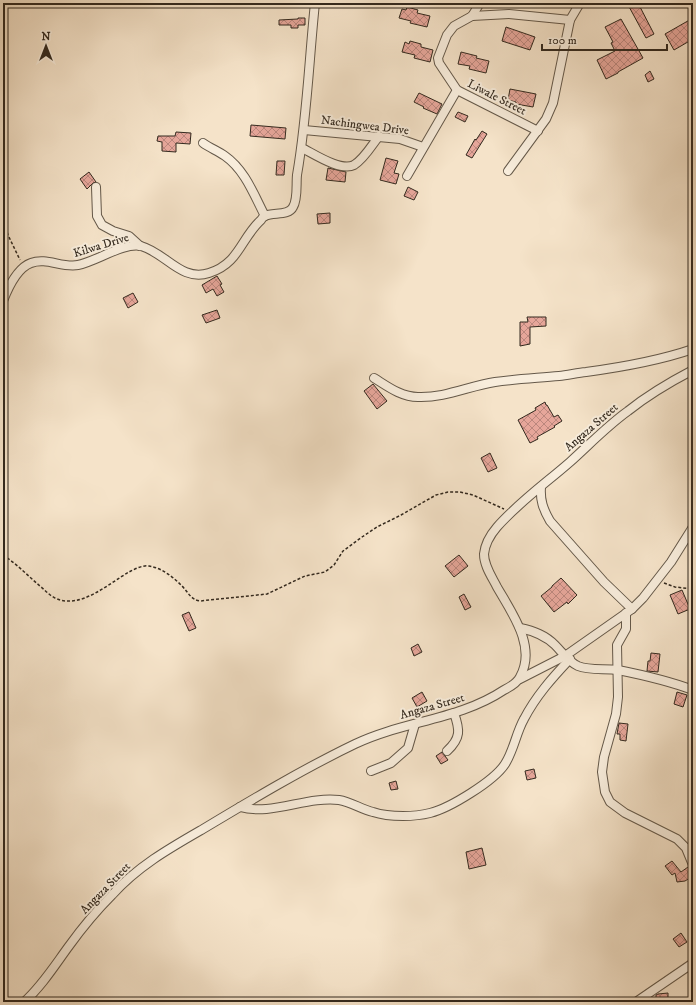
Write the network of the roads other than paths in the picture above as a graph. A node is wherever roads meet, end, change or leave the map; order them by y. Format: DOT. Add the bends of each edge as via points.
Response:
graph roads {
  1 [pos="316,3"];
  2 [pos="480,3"];
  3 [pos="580,3"];
  4 [pos="472,16"];
  5 [pos="570,20"];
  6 [pos="457,90"];
  7 [pos="304,130"];
  8 [pos="538,131"];
  9 [pos="379,136"];
  10 [pos="203,144"];
  11 [pos="423,147"];
  12 [pos="302,148"];
  13 [pos="508,171"];
  14 [pos="407,176"];
  15 [pos="96,187"];
  16 [pos="265,216"];
  17 [pos="140,246"];
  18 [pos="3,301"];
  19 [pos="693,349"];
  20 [pos="693,370"];
  21 [pos="374,378"];
  22 [pos="541,487"];
  23 [pos="693,527"];
  24 [pos="629,611"];
  25 [pos="520,628"];
  26 [pos="568,658"];
  27 [pos="617,670"];
  28 [pos="520,679"];
  29 [pos="693,690"];
  30 [pos="454,713"];
  31 [pos="416,724"];
  32 [pos="447,751"];
  33 [pos="371,771"];
  34 [pos="240,807"];
  35 [pos="693,865"];
  36 [pos="693,963"];
  37 [pos="24,1002"];
  38 [pos="636,1002"];
  1 -- 7 [label="street"];
  2 -- 4 [label="street, Liwale Street"];
  3 -- 5 [label="street"];
  4 -- 5 [label="street" via="509,14"];
  4 -- 6 [label="street, Liwale Street" via="454,26 447,35 438,58"];
  5 -- 8 [label="street" via="554,103"];
  6 -- 8 [label="street, Liwale Street"];
  6 -- 11 [label="street"];
  7 -- 9 [label="street, Nachingwea Drive"];
  7 -- 12 [label="street"];
  8 -- 13 [label="street"];
  9 -- 11 [label="street, Nachingwea Drive" via="400,139"];
  9 -- 12 [label="street" via="355,164 349,167 334,164"];
  10 -- 16 [label="street" via="225,156 235,165 247,180"];
  11 -- 14 [label="street"];
  12 -- 16 [label="street" via="294,207 290,211"];
  15 -- 17 [label="street" via="99,221 106,228 129,236"];
  16 -- 17 [label="street, Kilwa Drive" via="257,223 236,255 224,266 209,273 195,275 182,272 168,260"];
  17 -- 18 [label="street, Kilwa Drive" via="108,253 80,265 70,266 41,261 31,263 24,267 11,284"];
  19 -- 21 [label="street" via="646,363 560,376 494,382 431,397 406,396"];
  20 -- 22 [label="street, Angaza Street" via="629,410"];
  22 -- 24 [label="street" via="544,511 550,521"];
  22 -- 25 [label="street, Angaza Street" via="496,528 488,539 484,554 492,578"];
  23 -- 24 [label="street" via="671,562 643,598"];
  24 -- 26 [label="street"];
  24 -- 27 [label="street" via="626,629 617,645"];
  25 -- 26 [label="street" via="542,635"];
  25 -- 28 [label="street, Angaza Street" via="524,637 525,657"];
  26 -- 27 [label="street" via="579,666"];
  26 -- 28 [label="street"];
  26 -- 34 [label="street" via="540,693 524,719 512,750 500,770 477,789 430,813 388,815 340,800 270,808"];
  27 -- 29 [label="street"];
  27 -- 35 [label="street" via="616,714 602,772 605,792 610,802 625,813 677,839 686,848"];
  28 -- 30 [label="street, Angaza Street" via="491,698"];
  30 -- 31 [label="street, Angaza Street"];
  30 -- 32 [label="street" via="458,736"];
  31 -- 33 [label="street" via="408,748 391,763"];
  31 -- 34 [label="street, Angaza Street" via="376,735 356,744"];
  34 -- 37 [label="street, Angaza Street" via="161,853 129,877"];
  36 -- 38 [label="street"];
}
